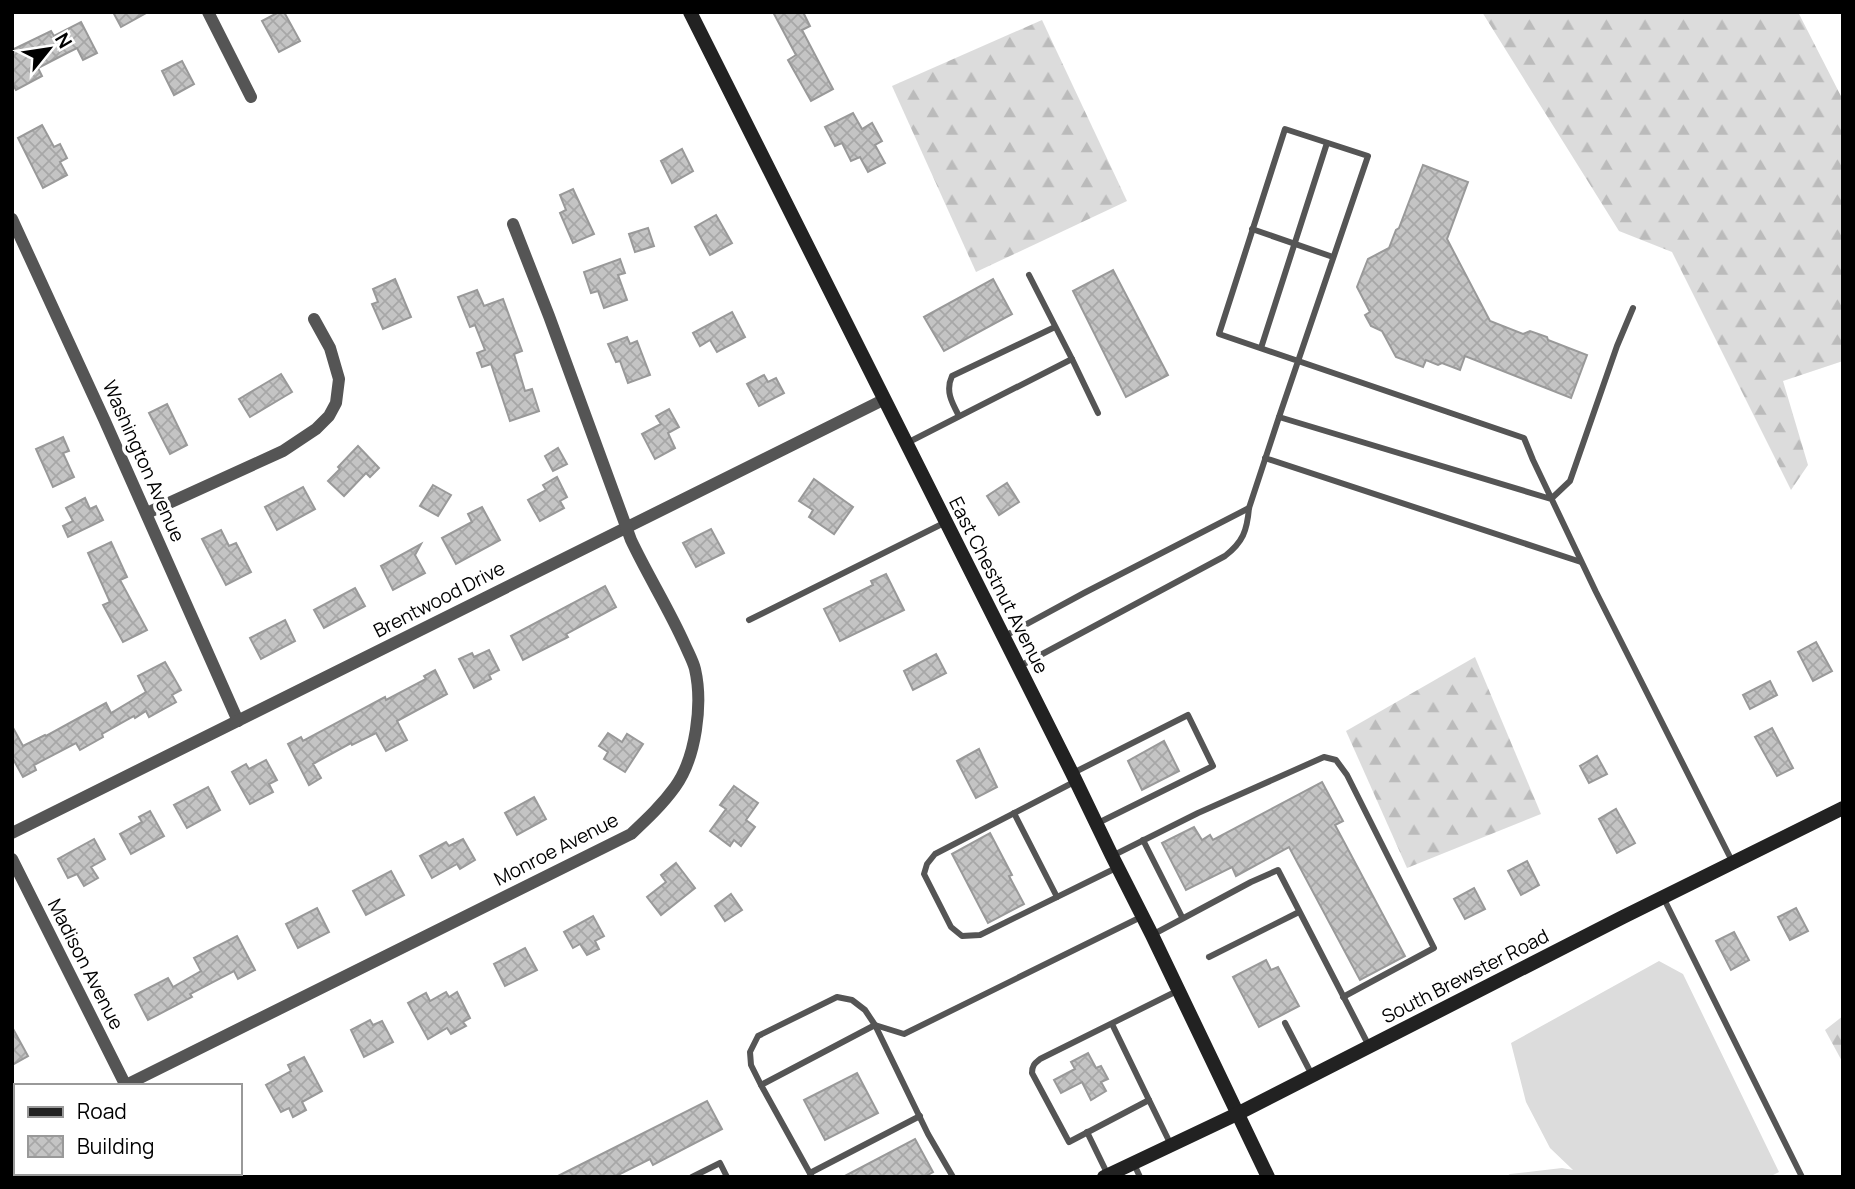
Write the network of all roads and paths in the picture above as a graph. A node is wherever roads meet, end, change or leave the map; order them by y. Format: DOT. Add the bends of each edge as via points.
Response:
graph roads {
  1 [pos="208,12"];
  2 [pos="690,12"];
  3 [pos="251,97"];
  4 [pos="1327,143"];
  5 [pos="12,219"];
  6 [pos="513,224"];
  7 [pos="1252,229"];
  8 [pos="1294,244"];
  9 [pos="1334,257"];
  10 [pos="1029,275"];
  11 [pos="1633,308"];
  12 [pos="314,319"];
  13 [pos="1055,327"];
  14 [pos="1261,348"];
  15 [pos="1072,359"];
  16 [pos="1298,360"];
  17 [pos="883,400"];
  18 [pos="1098,413"];
  19 [pos="959,416"];
  20 [pos="1279,417"];
  21 [pos="905,443"];
  22 [pos="1265,458"];
  23 [pos="1551,499"];
  24 [pos="1249,508"];
  25 [pos="146,513"];
  26 [pos="946,522"];
  27 [pos="626,526"];
  28 [pos="1581,562"];
  29 [pos="749,620"];
  30 [pos="1003,637"];
  31 [pos="1018,667"];
  32 [pos="238,721"];
  33 [pos="1074,777"];
  34 [pos="1843,808"];
  35 [pos="1014,813"];
  36 [pos="1096,824"];
  37 [pos="12,833"];
  38 [pos="1143,840"];
  39 [pos="12,859"];
  40 [pos="1114,862"];
  41 [pos="1733,863"];
  42 [pos="1057,897"];
  43 [pos="1663,897"];
  44 [pos="1299,912"];
  45 [pos="1143,916"];
  46 [pos="1182,917"];
  47 [pos="1152,934"];
  48 [pos="1209,957"];
  49 [pos="1179,990"];
  50 [pos="1343,997"];
  51 [pos="1285,1023"];
  52 [pos="1112,1024"];
  53 [pos="875,1025"];
  54 [pos="1369,1046"];
  55 [pos="1312,1075"];
  56 [pos="125,1084"];
  57 [pos="130,1084"];
  58 [pos="761,1084"];
  59 [pos="1149,1100"];
  60 [pos="1237,1114"];
  61 [pos="920,1116"];
  62 [pos="1087,1132"];
  63 [pos="1171,1145"];
  64 [pos="1133,1162"];
  65 [pos="811,1175"];
  66 [pos="1106,1176"];
  67 [pos="692,1177"];
  68 [pos="727,1177"];
  69 [pos="953,1177"];
  70 [pos="1140,1177"];
  71 [pos="1269,1177"];
  72 [pos="1802,1177"];
  1 -- 3 [label="street"];
  2 -- 17 [label="street, East Chestnut Avenue"];
  4 -- 7 [label="lane" via="1285,129"];
  4 -- 8 [label="lane"];
  4 -- 9 [label="lane" via="1368,156"];
  5 -- 25 [label="street, Washington Avenue"];
  6 -- 27 [label="street, Monroe Avenue"];
  7 -- 8 [label="lane"];
  7 -- 14 [label="lane" via="1219,334"];
  8 -- 9 [label="lane"];
  8 -- 14 [label="lane"];
  9 -- 16 [label="lane"];
  10 -- 13 [label="lane"];
  11 -- 23 [label="lane" via="1570,481"];
  12 -- 25 [label="street" via="330,348 339,379 329,416 283,451"];
  13 -- 15 [label="lane"];
  13 -- 19 [label="lane" via="952,376 950,399"];
  14 -- 16 [label="lane"];
  15 -- 18 [label="lane"];
  15 -- 19 [label="lane"];
  16 -- 20 [label="lane"];
  16 -- 23 [label="lane" via="1524,438"];
  17 -- 21 [label="street, East Chestnut Avenue"];
  17 -- 27 [label="street, Brentwood Drive"];
  19 -- 21 [label="lane"];
  20 -- 22 [label="lane"];
  20 -- 23 [label="lane"];
  21 -- 26 [label="street, East Chestnut Avenue"];
  22 -- 24 [label="lane"];
  22 -- 28 [label="lane"];
  23 -- 28 [label="lane"];
  24 -- 30 [label="lane"];
  24 -- 31 [label="lane" via="1242,540 1225,556"];
  25 -- 32 [label="street, Washington Avenue"];
  26 -- 29 [label="lane"];
  26 -- 30 [label="street, East Chestnut Avenue"];
  27 -- 32 [label="street, Brentwood Drive"];
  27 -- 57 [label="street, Monroe Avenue" via="695,669 694,745 677,785 660,807 631,834"];
  28 -- 41 [label="lane"];
  30 -- 31 [label="street, East Chestnut Avenue"];
  31 -- 33 [label="street, East Chestnut Avenue"];
  32 -- 37 [label="street, Brentwood Drive"];
  33 -- 35 [label="lane"];
  33 -- 36 [label="street, East Chestnut Avenue"];
  33 -- 36 [label="lane" via="1188,715 1213,766"];
  34 -- 41 [label="street, South Brewster Road"];
  35 -- 42 [label="lane"];
  35 -- 42 [label="lane" via="935,854 927,864 924,874 951,927 962,936 980,935"];
  36 -- 40 [label="street, East Chestnut Avenue"];
  38 -- 40 [label="lane"];
  38 -- 46 [label="lane"];
  38 -- 50 [label="lane" via="1324,757 1336,760 1433,948"];
  39 -- 56 [label="street, Madison Avenue"];
  40 -- 42 [label="lane"];
  40 -- 45 [label="street, East Chestnut Avenue"];
  41 -- 43 [label="street, South Brewster Road"];
  43 -- 54 [label="street, South Brewster Road"];
  43 -- 72 [label="lane"];
  44 -- 46 [label="lane" via="1278,870"];
  44 -- 48 [label="lane"];
  44 -- 50 [label="lane"];
  45 -- 47 [label="street, East Chestnut Avenue"];
  45 -- 53 [label="lane" via="904,1034"];
  46 -- 47 [label="lane"];
  47 -- 49 [label="street, East Chestnut Avenue"];
  49 -- 52 [label="lane"];
  49 -- 60 [label="street, East Chestnut Avenue"];
  50 -- 54 [label="lane"];
  51 -- 55 [label="lane"];
  52 -- 59 [label="lane"];
  52 -- 62 [label="lane" via="1040,1059 1032,1068 1069,1142"];
  53 -- 58 [label="lane"];
  53 -- 58 [label="lane" via="852,1000 837,997 758,1036 750,1052"];
  53 -- 61 [label="lane"];
  54 -- 55 [label="street, South Brewster Road"];
  55 -- 60 [label="street, South Brewster Road"];
  58 -- 65 [label="lane"];
  59 -- 62 [label="lane"];
  59 -- 63 [label="lane"];
  60 -- 63 [label="street, South Brewster Road"];
  60 -- 71 [label="street, East Chestnut Avenue"];
  61 -- 65 [label="lane"];
  61 -- 69 [label="lane"];
  62 -- 66 [label="lane"];
  63 -- 64 [label="street, South Brewster Road"];
  64 -- 66 [label="street, South Brewster Road"];
  64 -- 70 [label="lane"];
  67 -- 68 [label="lane" via="720,1163"];
}
